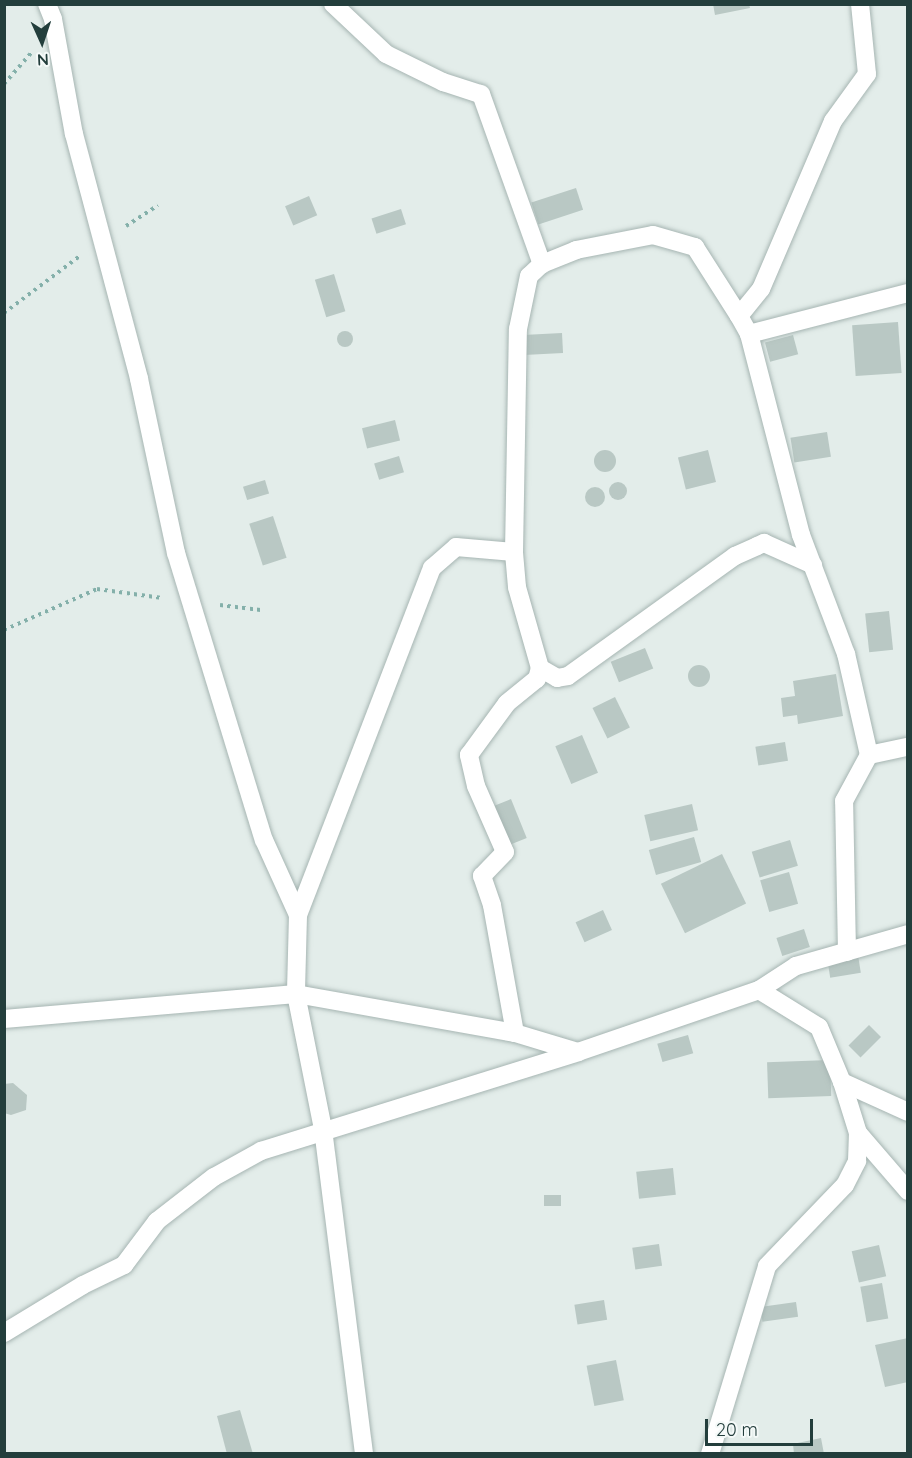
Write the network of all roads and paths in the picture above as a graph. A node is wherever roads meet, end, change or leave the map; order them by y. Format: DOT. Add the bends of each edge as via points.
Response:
graph roads {
  1 [pos="47,4"];
  2 [pos="333,4"];
  3 [pos="860,4"];
  4 [pos="542,264"];
  5 [pos="908,293"];
  6 [pos="739,316"];
  7 [pos="749,334"];
  8 [pos="514,552"];
  9 [pos="813,565"];
  10 [pos="191,602"];
  11 [pos="261,610"];
  12 [pos="4,630"];
  13 [pos="540,668"];
  14 [pos="908,747"];
  15 [pos="869,755"];
  16 [pos="298,915"];
  17 [pos="908,934"];
  18 [pos="847,952"];
  19 [pos="759,990"];
  20 [pos="296,993"];
  21 [pos="4,1019"];
  22 [pos="515,1033"];
  23 [pos="578,1052"];
  24 [pos="842,1082"];
  25 [pos="908,1112"];
  26 [pos="323,1129"];
  27 [pos="858,1133"];
  28 [pos="908,1191"];
  29 [pos="4,1333"];
  30 [pos="364,1454"];
  31 [pos="710,1454"];
  1 -- 10 [label="street" via="75,134 99,217 176,553"];
  2 -- 4 [label="street" via="386,54 443,82 482,94"];
  3 -- 6 [label="street" via="867,74 833,121 762,289"];
  4 -- 6 [label="street" via="576,250 642,235 686,242 695,247"];
  4 -- 8 [label="street" via="529,276 518,329"];
  5 -- 7 [label="street"];
  6 -- 7 [label="street"];
  7 -- 9 [label="street" via="799,528"];
  8 -- 13 [label="street" via="517,588"];
  8 -- 16 [label="street" via="456,548 432,568"];
  9 -- 13 [label="street" via="764,543 735,556 568,676 557,678"];
  9 -- 15 [label="street" via="846,654"];
  10 -- 11 [label="path"];
  10 -- 12 [label="path" via="97,588"];
  10 -- 16 [label="street" via="264,840"];
  13 -- 22 [label="street" via="537,679 507,703 469,755 476,786 505,852 482,874 492,905"];
  14 -- 15 [label="street"];
  15 -- 18 [label="street" via="844,801"];
  16 -- 20 [label="street"];
  17 -- 18 [label="street"];
  18 -- 19 [label="street" via="796,966"];
  19 -- 23 [label="street"];
  19 -- 24 [label="street" via="819,1027"];
  20 -- 21 [label="street"];
  20 -- 22 [label="street"];
  20 -- 26 [label="street"];
  22 -- 23 [label="street"];
  23 -- 26 [label="street"];
  24 -- 25 [label="street"];
  24 -- 27 [label="street"];
  26 -- 29 [label="street" via="261,1151 214,1177 157,1221 124,1265 82,1285"];
  26 -- 30 [label="street"];
  27 -- 28 [label="street"];
  27 -- 31 [label="street" via="857,1161 846,1185 772,1259 763,1275"];
}
